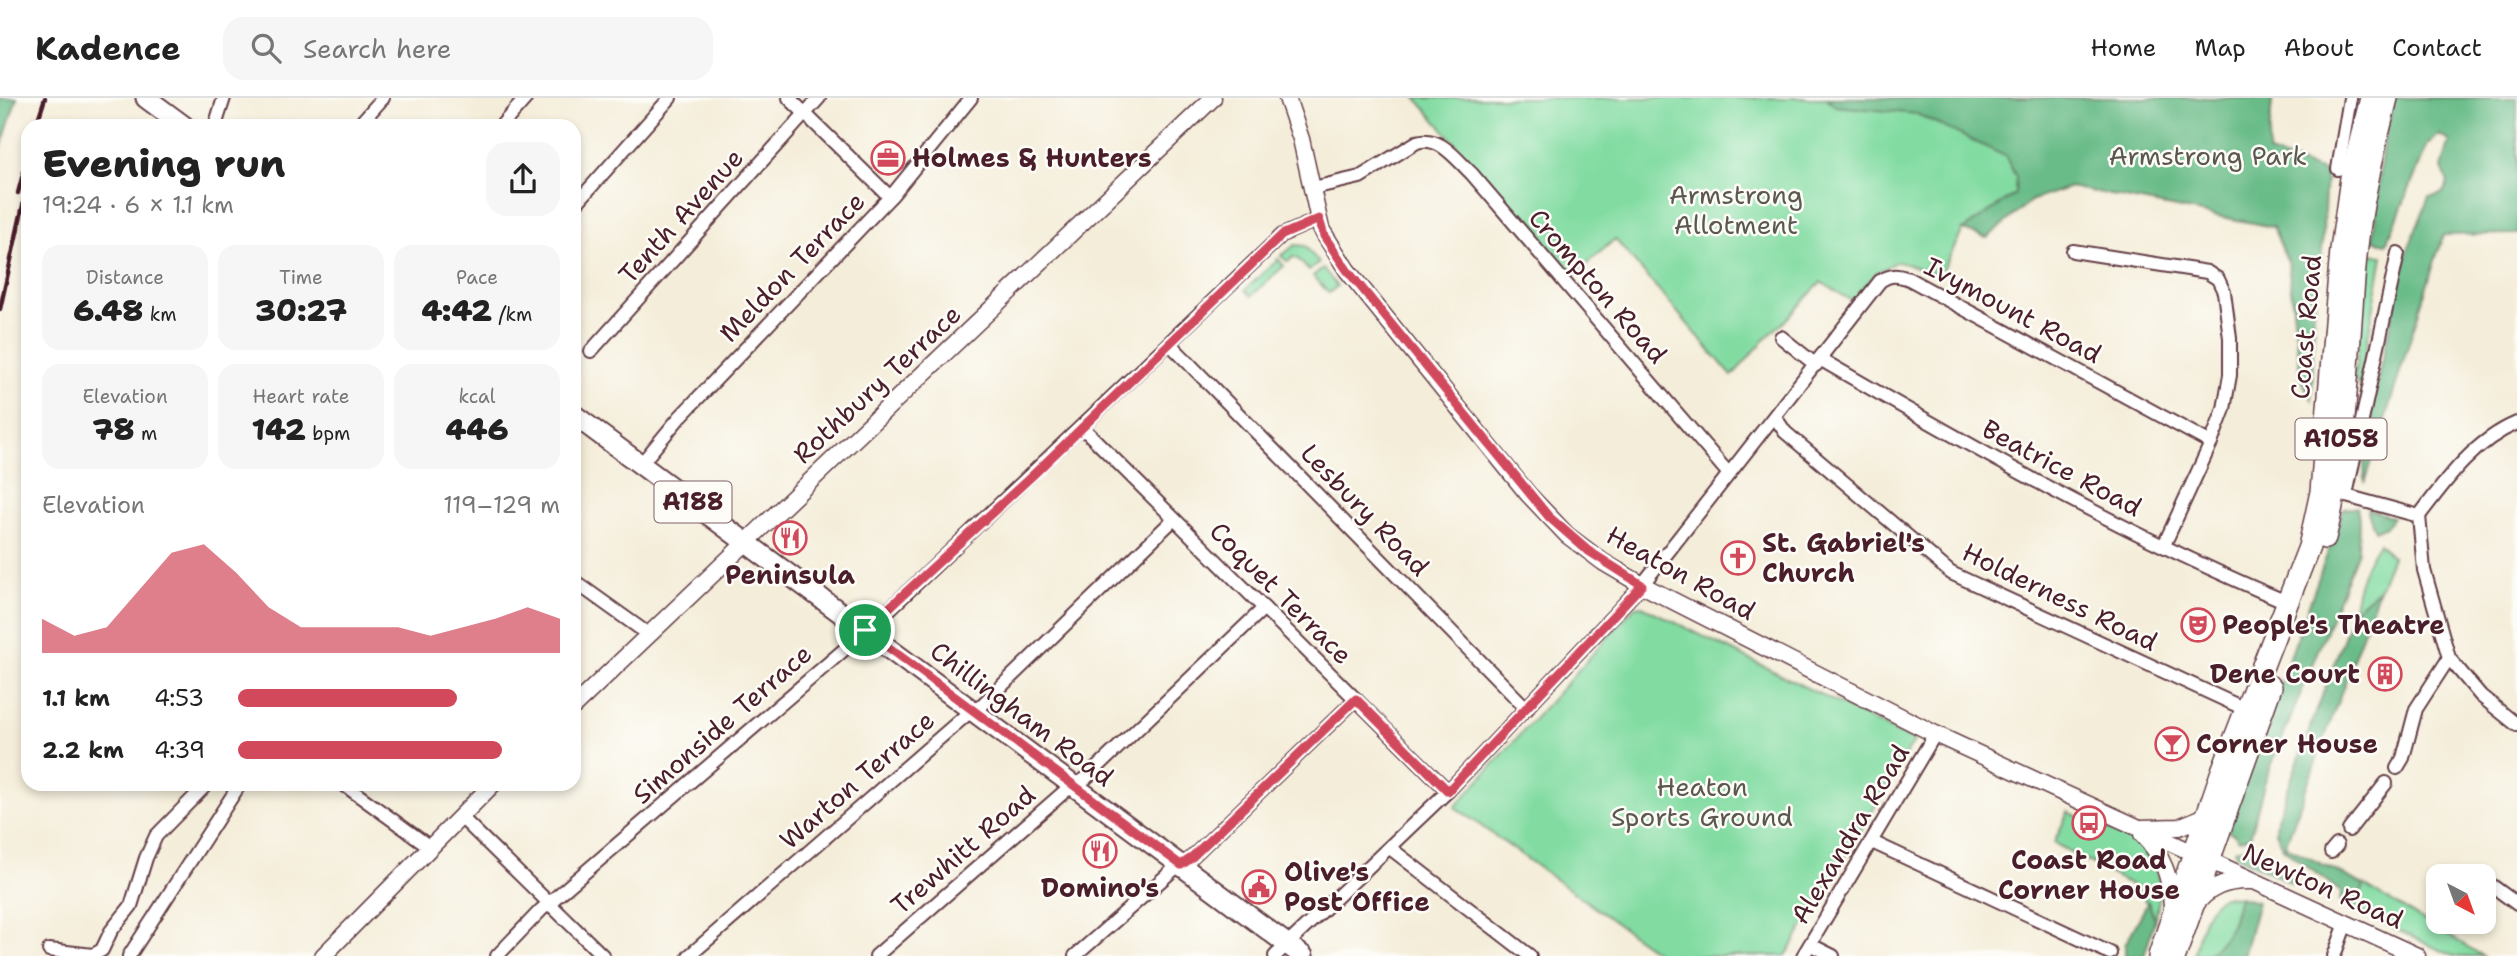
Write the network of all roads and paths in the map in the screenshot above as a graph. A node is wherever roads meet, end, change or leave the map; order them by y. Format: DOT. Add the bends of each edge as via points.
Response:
graph roads {
  1 [pos="146,98"];
  2 [pos="224,98"];
  3 [pos="383,98"];
  4 [pos="526,98"];
  5 [pos="670,98"];
  6 [pos="789,98"];
  7 [pos="819,98"];
  8 [pos="971,98"];
  9 [pos="1213,98"];
  10 [pos="1287,98"];
  11 [pos="2350,98"];
  12 [pos="2371,98"];
  13 [pos="2387,98"];
  14 [pos="806,114"];
  15 [pos="174,119"];
  16 [pos="217,119"];
  17 [pos="364,119"];
  18 [pos="507,119"];
  19 [pos="2338,169"];
  20 [pos="1313,188"];
  21 [pos="890,197"];
  22 [pos="581,198"];
  23 [pos="1319,219"];
  24 [pos="2073,251"];
  25 [pos="2399,253"];
  26 [pos="1781,337"];
  27 [pos="1170,344"];
  28 [pos="591,351"];
  29 [pos="1818,362"];
  30 [pos="1774,417"];
  31 [pos="581,420"];
  32 [pos="2517,423"];
  33 [pos="1080,429"];
  34 [pos="2211,443"];
  35 [pos="641,464"];
  36 [pos="1729,474"];
  37 [pos="2341,494"];
  38 [pos="2419,516"];
  39 [pos="1174,519"];
  40 [pos="745,541"];
  41 [pos="2164,545"];
  42 [pos="1642,585"];
  43 [pos="581,586"];
  44 [pos="2289,603"];
  45 [pos="1264,608"];
  46 [pos="865,630"];
  47 [pos="648,634"];
  48 [pos="2449,658"];
  49 [pos="581,699"];
  50 [pos="1356,699"];
  51 [pos="1527,709"];
  52 [pos="974,710"];
  53 [pos="2247,710"];
  54 [pos="2517,725"];
  55 [pos="1935,734"];
  56 [pos="2397,768"];
  57 [pos="2386,783"];
  58 [pos="1074,786"];
  59 [pos="200,791"];
  60 [pos="235,791"];
  61 [pos="353,791"];
  62 [pos="486,791"];
  63 [pos="1448,791"];
  64 [pos="2206,816"];
  65 [pos="460,817"];
  66 [pos="2136,828"];
  67 [pos="2348,830"];
  68 [pos="1872,842"];
  69 [pos="430,847"];
  70 [pos="1390,848"];
  71 [pos="2200,857"];
  72 [pos="1181,865"];
  73 [pos="2253,881"];
  74 [pos="2496,889"];
  75 [pos="548,904"];
  76 [pos="2517,904"];
  77 [pos="2181,913"];
  78 [pos="2346,923"];
  79 [pos="49,950"];
  80 [pos="1807,950"];
  81 [pos="1289,952"];
  82 [pos="2110,953"];
  83 [pos="129,956"];
  84 [pos="323,956"];
  85 [pos="497,956"];
  86 [pos="603,956"];
  87 [pos="689,956"];
  88 [pos="876,956"];
  89 [pos="1075,956"];
  90 [pos="1531,956"];
  91 [pos="1833,956"];
  92 [pos="2159,956"];
  93 [pos="2175,956"];
  94 [pos="2334,956"];
  95 [pos="2417,956"];
  1 -- 15 [label="main road"];
  2 -- 16 [label="street"];
  3 -- 17 [label="street"];
  4 -- 18 [label="street"];
  5 -- 22 [label="street"];
  6 -- 14 [label="street"];
  7 -- 14 [label="street, Tenth Avenue"];
  8 -- 21 [label="street, Meldon Terrace"];
  9 -- 40 [label="street, Rothbury Terrace"];
  10 -- 20 [label="street, Heaton Road"];
  11 -- 19 [label="street"];
  12 -- 44 [label="highway, Coast Road / A1058" via="2351,178 2341,250 2321,492 2309,547"];
  13 -- 37 [label="highway, Coast Road / A1058" via="2365,186 2356,254"];
  14 -- 21 [label="street"];
  14 -- 28 [label="street, Tenth Avenue"];
  20 -- 23 [label="street, Heaton Road"];
  20 -- 36 [label="street, Crompton Road" via="1360,177 1423,140 1446,149"];
  21 -- 35 [label="street, Meldon Terrace" via="679,418"];
  23 -- 27 [label="street, Simonside Terrace" via="1282,235"];
  23 -- 42 [label="street, Heaton Road" via="1324,236 1347,270 1528,494 1567,535"];
  24 -- 34 [label="street" via="2207,272 2218,279 2230,338 2230,375"];
  25 -- 37 [label="street"];
  26 -- 29 [label="street, Beatrice Road"];
  27 -- 33 [label="street, Simonside Terrace"];
  27 -- 51 [label="street, Lesbury Road"];
  29 -- 30 [label="street, Ivymount Road"];
  29 -- 34 [label="street, Ivymount Road" via="1880,281 1900,276"];
  29 -- 41 [label="street, Beatrice Road" via="2119,527"];
  30 -- 36 [label="street, Ivymount Road"];
  30 -- 53 [label="street, Holderness Road" via="1785,432 1951,573"];
  31 -- 35 [label="main road, Chillingham Road / A188"];
  32 -- 38 [label="street" via="2457,466"];
  33 -- 39 [label="street, Coquet Terrace"];
  33 -- 46 [label="street, Simonside Terrace"];
  34 -- 41 [label="street"];
  35 -- 40 [label="main road, Chillingham Road / A188"];
  36 -- 42 [label="street, Ivymount Road"];
  37 -- 38 [label="street"];
  37 -- 71 [label="highway, Coast Road / A1058"];
  38 -- 48 [label="street" via="2424,570"];
  39 -- 45 [label="street, Coquet Terrace"];
  39 -- 52 [label="street, Warton Terrace"];
  40 -- 46 [label="main road, Chillingham Road / A188"];
  40 -- 47 [label="street, Rothbury Terrace"];
  41 -- 44 [label="street, Beatrice Road"];
  42 -- 51 [label="street, Ivymount Road"];
  42 -- 55 [label="street, Heaton Road"];
  43 -- 47 [label="street"];
  44 -- 53 [label="highway, Coast Road / A1058"];
  45 -- 50 [label="street, Coquet Terrace"];
  45 -- 58 [label="street, Trewhitt Road"];
  46 -- 52 [label="main road, Chillingham Road / A188"];
  46 -- 75 [label="street, Simonside Terrace"];
  47 -- 49 [label="street, Rothbury Terrace"];
  48 -- 54 [label="street" via="2481,696"];
  48 -- 56 [label="street" via="2416,709"];
  50 -- 63 [label="street, Coquet Terrace"];
  50 -- 72 [label="street"];
  51 -- 63 [label="street, Ivymount Road"];
  52 -- 58 [label="main road, Chillingham Road / A188"];
  52 -- 87 [label="street, Warton Terrace"];
  53 -- 64 [label="highway, Coast Road / A1058"];
  55 -- 66 [label="street, Heaton Road"];
  55 -- 68 [label="street, Alexandra Road"];
  57 -- 67 [label="street"];
  58 -- 72 [label="main road, Chillingham Road / A188"];
  58 -- 88 [label="street, Trewhitt Road"];
  59 -- 79 [label="street" via="156,836 131,906 102,950 93,955"];
  60 -- 83 [label="street"];
  61 -- 69 [label="street"];
  62 -- 65 [label="street"];
  63 -- 70 [label="street, Ivymount Road"];
  64 -- 66 [label="street, Heaton Road" via="2179,827"];
  64 -- 71 [label="highway, Coast Road / A1058"];
  65 -- 69 [label="street"];
  65 -- 75 [label="street"];
  66 -- 71 [label="street, Heaton Road"];
  66 -- 77 [label="street" via="2167,869"];
  68 -- 80 [label="street, Alexandra Road"];
  68 -- 82 [label="street"];
  69 -- 84 [label="street"];
  70 -- 81 [label="street, Ivymount Road"];
  70 -- 90 [label="street"];
  71 -- 73 [label="street, Newton Road"];
  71 -- 77 [label="highway, Coast Road / A1058"];
  72 -- 81 [label="main road, Chillingham Road / A188"];
  72 -- 89 [label="street"];
  73 -- 77 [label="street" via="2216,887"];
  73 -- 78 [label="street, Newton Road"];
  74 -- 76 [label="street"];
  75 -- 85 [label="street, Simonside Terrace"];
  75 -- 86 [label="street"];
  77 -- 92 [label="highway, Coast Road / A1058"];
  77 -- 93 [label="highway, Coast Road / A1058"];
  78 -- 94 [label="street"];
  78 -- 95 [label="street, Newton Road"];
  80 -- 91 [label="street"];
}
